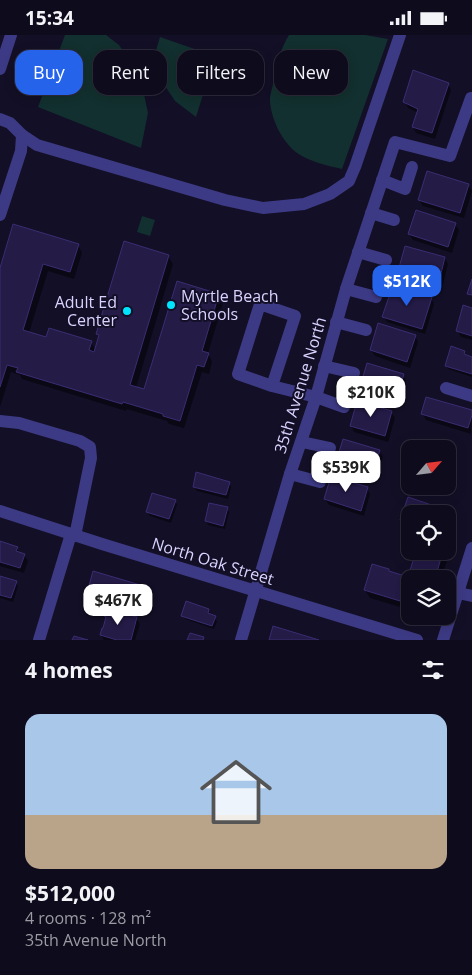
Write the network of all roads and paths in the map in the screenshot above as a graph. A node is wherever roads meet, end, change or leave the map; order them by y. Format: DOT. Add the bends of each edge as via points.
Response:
graph roads {
  1 [pos="11,35"];
  2 [pos="400,35"];
  3 [pos="0,67"];
  4 [pos="471,98"];
  5 [pos="0,119"];
  6 [pos="22,135"];
  7 [pos="412,167"];
  8 [pos="382,180"];
  9 [pos="371,213"];
  10 [pos="0,215"];
  11 [pos="394,220"];
  12 [pos="358,252"];
  13 [pos="386,259"];
  14 [pos="346,289"];
  15 [pos="376,297"];
  16 [pos="336,322"];
  17 [pos="366,330"];
  18 [pos="324,366"];
  19 [pos="354,373"];
  20 [pos="272,386"];
  21 [pos="446,388"];
  22 [pos="472,395"];
  23 [pos="316,397"];
  24 [pos="344,407"];
  25 [pos="0,421"];
  26 [pos="302,441"];
  27 [pos="330,447"];
  28 [pos="290,474"];
  29 [pos="320,482"];
  30 [pos="0,511"];
  31 [pos="73,535"];
  32 [pos="472,548"];
  33 [pos="468,576"];
  34 [pos="256,591"];
  35 [pos="458,593"];
  36 [pos="472,597"];
  37 [pos="38,640"];
  38 [pos="241,640"];
  39 [pos="416,640"];
  40 [pos="443,640"];
  1 -- 3 [label="street"];
  2 -- 6 [label="street" via="349,181 330,194 304,204 263,209 226,200 36,145"];
  4 -- 8 [label="street, 35th Avenue North" via="450,156 395,142"];
  5 -- 6 [label="street" via="10,123"];
  6 -- 10 [label="street"];
  7 -- 8 [label="street" via="406,189"];
  8 -- 9 [label="street, 35th Avenue North"];
  9 -- 11 [label="street"];
  9 -- 12 [label="street, 35th Avenue North"];
  12 -- 13 [label="street"];
  12 -- 14 [label="street, 35th Avenue North"];
  14 -- 15 [label="street"];
  14 -- 16 [label="street, 35th Avenue North"];
  16 -- 17 [label="street"];
  16 -- 18 [label="street, 35th Avenue North"];
  18 -- 19 [label="street"];
  18 -- 23 [label="street, 35th Avenue North"];
  20 -- 20 [label="street" via="238,374 260,304 295,316"];
  20 -- 23 [label="street"];
  21 -- 22 [label="street"];
  23 -- 24 [label="street"];
  23 -- 26 [label="street, 35th Avenue North"];
  25 -- 31 [label="street" via="19,423 90,447 91,458"];
  26 -- 27 [label="street"];
  26 -- 28 [label="street, 35th Avenue North"];
  28 -- 29 [label="street"];
  28 -- 34 [label="street, 35th Avenue North"];
  30 -- 31 [label="street, North Oak Street"];
  31 -- 34 [label="street, North Oak Street"];
  31 -- 37 [label="street"];
  32 -- 33 [label="street"];
  33 -- 35 [label="street"];
  34 -- 38 [label="street, 35th Avenue North"];
  34 -- 39 [label="street, North Oak Street"];
  35 -- 36 [label="street"];
  35 -- 40 [label="street"];
}
